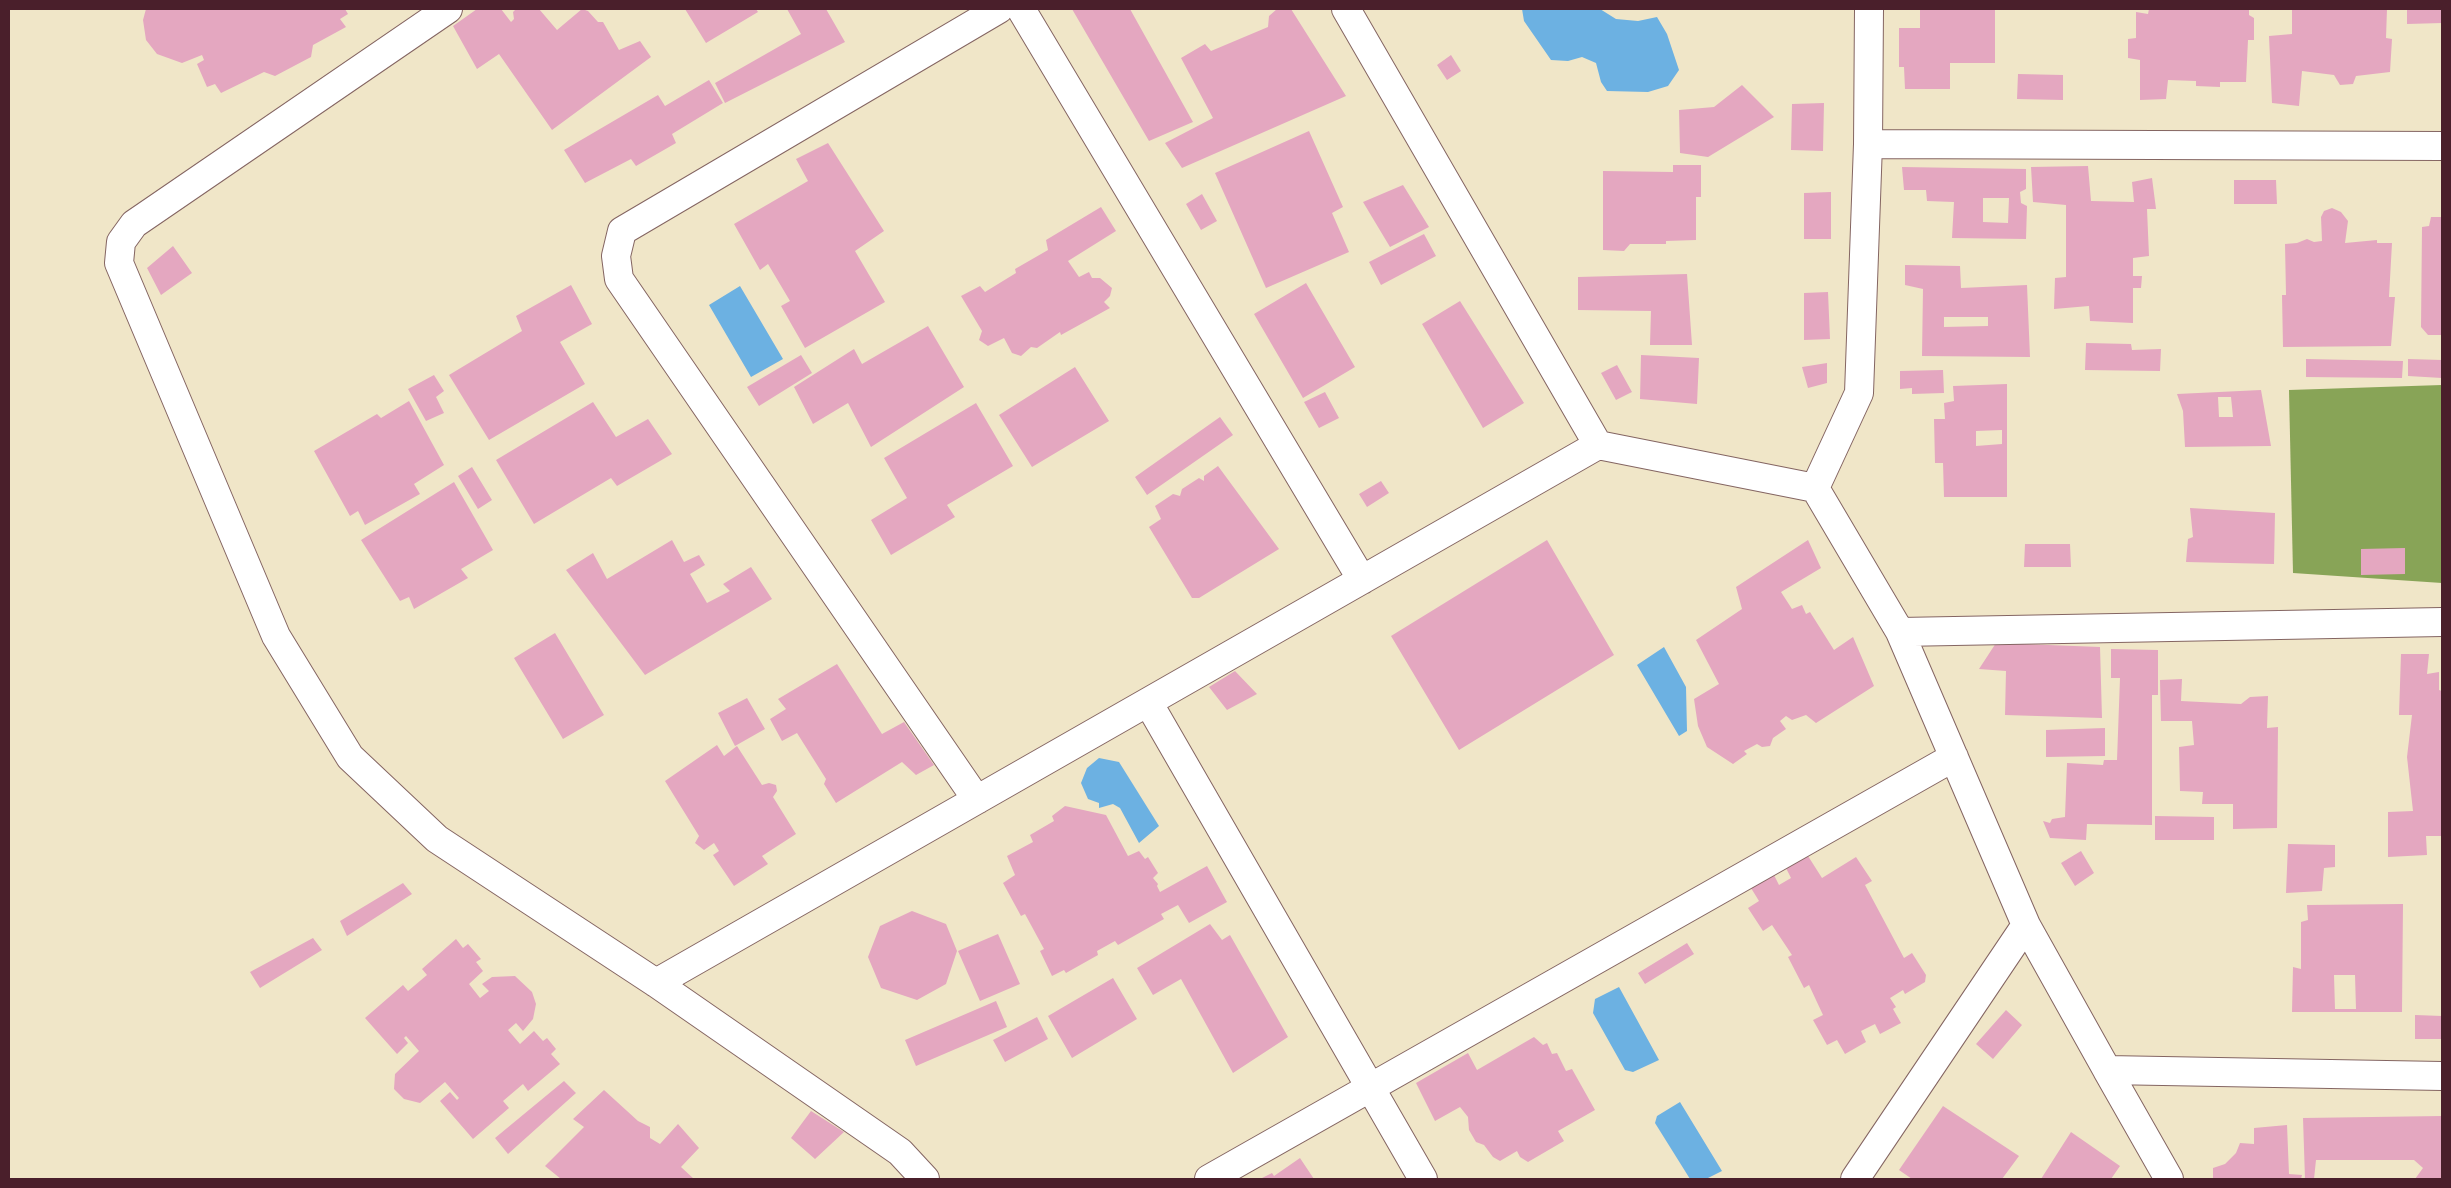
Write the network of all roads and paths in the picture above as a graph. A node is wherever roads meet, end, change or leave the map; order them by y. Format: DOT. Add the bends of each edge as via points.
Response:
graph roads {
  1 [pos="999,9"];
  2 [pos="1021,9"];
  3 [pos="1346,9"];
  4 [pos="1869,9"];
  5 [pos="433,14"];
  6 [pos="1868,144"];
  7 [pos="2442,146"];
  8 [pos="1598,445"];
  9 [pos="1815,488"];
  10 [pos="1362,580"];
  11 [pos="2442,622"];
  12 [pos="1900,632"];
  13 [pos="1148,702"];
  14 [pos="1954,757"];
  15 [pos="978,800"];
  16 [pos="2026,924"];
  17 [pos="656,983"];
  18 [pos="2107,1070"];
  19 [pos="2442,1076"];
  20 [pos="1370,1088"];
  21 [pos="925,1179"];
  22 [pos="1209,1179"];
  23 [pos="1423,1179"];
  24 [pos="1855,1179"];
  25 [pos="2169,1179"];
  1 -- 15 [label="street" via="622,231 616,256 619,279"];
  2 -- 10 [label="street"];
  3 -- 8 [label="street"];
  4 -- 6 [label="street"];
  5 -- 17 [label="street" via="134,224 121,242 119,263 276,636 350,758 437,839"];
  6 -- 7 [label="street"];
  6 -- 9 [label="street" via="1859,393"];
  8 -- 9 [label="street"];
  8 -- 10 [label="street"];
  9 -- 12 [label="street"];
  10 -- 13 [label="street"];
  11 -- 12 [label="street"];
  12 -- 14 [label="street"];
  13 -- 15 [label="street"];
  13 -- 20 [label="street"];
  14 -- 16 [label="street"];
  14 -- 20 [label="street"];
  15 -- 17 [label="street"];
  16 -- 18 [label="street"];
  16 -- 24 [label="street"];
  17 -- 21 [label="street" via="900,1152"];
  18 -- 19 [label="street"];
  18 -- 25 [label="street"];
  20 -- 22 [label="street"];
  20 -- 23 [label="street"];
}
